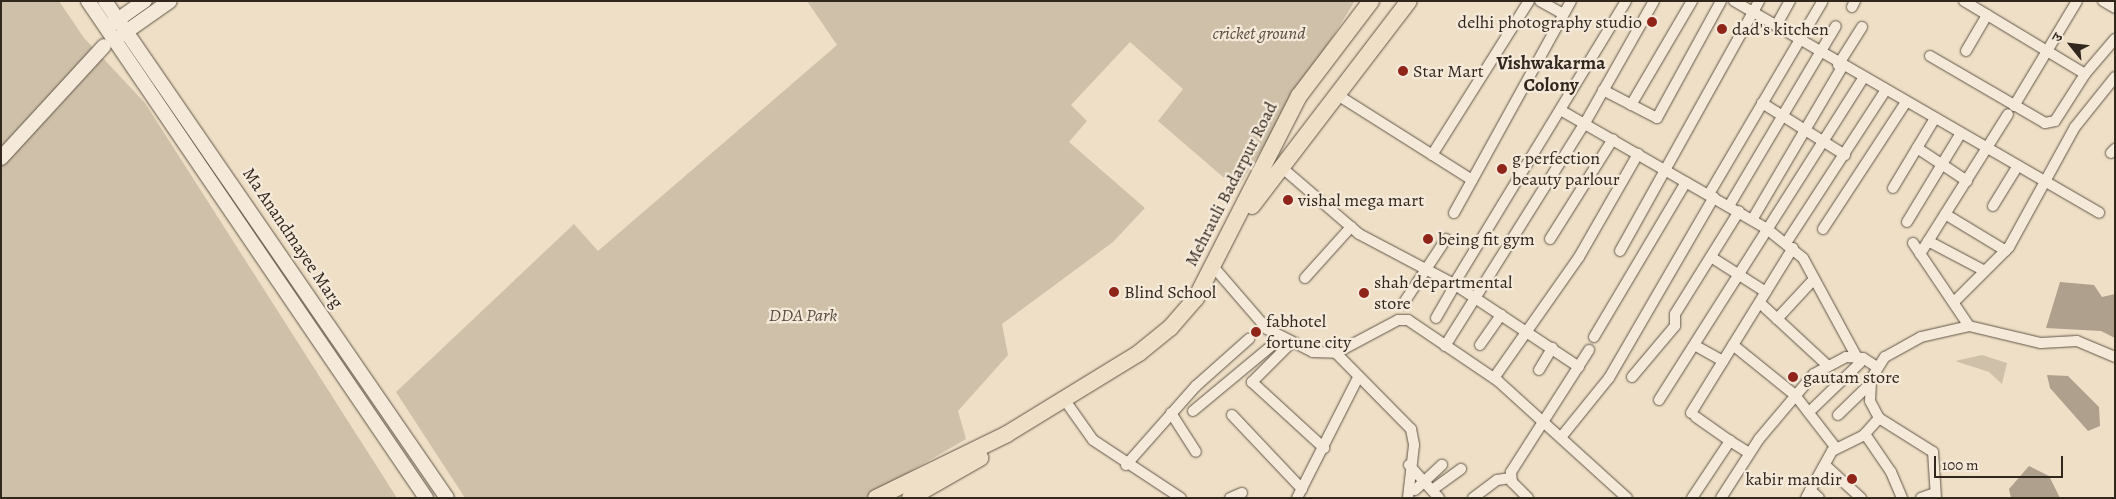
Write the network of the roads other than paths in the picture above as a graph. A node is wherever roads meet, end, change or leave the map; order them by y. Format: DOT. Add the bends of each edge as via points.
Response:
graph roads {
  1 [pos="88,1"];
  2 [pos="105,1"];
  3 [pos="145,1"];
  4 [pos="170,1"];
  5 [pos="1371,1"];
  6 [pos="1409,1"];
  7 [pos="1529,1"];
  8 [pos="1540,1"];
  9 [pos="1571,1"];
  10 [pos="1626,1"];
  11 [pos="1654,1"];
  12 [pos="1692,1"];
  13 [pos="1721,1"];
  14 [pos="1734,1"];
  15 [pos="1759,1"];
  16 [pos="1790,1"];
  17 [pos="1964,1"];
  18 [pos="2077,1"];
  19 [pos="2103,1"];
  20 [pos="1822,2"];
  21 [pos="2115,8"];
  22 [pos="1753,13"];
  23 [pos="1563,14"];
  24 [pos="1987,15"];
  25 [pos="119,18"];
  26 [pos="1776,26"];
  27 [pos="1836,26"];
  28 [pos="1862,27"];
  29 [pos="108,28"];
  30 [pos="128,29"];
  31 [pos="2115,39"];
  32 [pos="117,40"];
  33 [pos="1800,42"];
  34 [pos="104,46"];
  35 [pos="1966,51"];
  36 [pos="2047,52"];
  37 [pos="1820,54"];
  38 [pos="1930,56"];
  39 [pos="1840,66"];
  40 [pos="2084,74"];
  41 [pos="2115,77"];
  42 [pos="1863,79"];
  43 [pos="1603,90"];
  44 [pos="1885,91"];
  45 [pos="1336,94"];
  46 [pos="1906,102"];
  47 [pos="1762,103"];
  48 [pos="1631,105"];
  49 [pos="2011,110"];
  50 [pos="1562,111"];
  51 [pos="1783,116"];
  52 [pos="1934,118"];
  53 [pos="1585,123"];
  54 [pos="1805,131"];
  55 [pos="1961,132"];
  56 [pos="1613,139"];
  57 [pos="1823,142"];
  58 [pos="1916,148"];
  59 [pos="1987,149"];
  60 [pos="1638,154"];
  61 [pos="1432,155"];
  62 [pos="1845,155"];
  63 [pos="1,158"];
  64 [pos="1943,165"];
  65 [pos="1280,166"];
  66 [pos="2018,167"];
  67 [pos="1664,168"];
  68 [pos="1472,180"];
  69 [pos="1260,181"];
  70 [pos="1967,181"];
  71 [pos="1686,182"];
  72 [pos="2046,184"];
  73 [pos="1893,188"];
  74 [pos="1711,195"];
  75 [pos="1729,206"];
  76 [pos="1993,206"];
  77 [pos="1739,211"];
  78 [pos="1454,212"];
  79 [pos="2099,213"];
  80 [pos="1945,214"];
  81 [pos="1752,220"];
  82 [pos="1907,222"];
  83 [pos="1351,227"];
  84 [pos="1767,229"];
  85 [pos="1823,229"];
  86 [pos="1446,239"];
  87 [pos="1550,239"];
  88 [pos="1928,241"];
  89 [pos="1913,243"];
  90 [pos="1790,246"];
  91 [pos="1620,251"];
  92 [pos="2006,251"];
  93 [pos="1920,254"];
  94 [pos="1711,257"];
  95 [pos="1428,269"];
  96 [pos="1985,271"];
  97 [pos="1218,272"];
  98 [pos="1741,276"];
  99 [pos="1305,278"];
  100 [pos="1814,279"];
  101 [pos="1455,285"];
  102 [pos="1766,292"];
  103 [pos="1477,300"];
  104 [pos="1954,302"];
  105 [pos="1760,303"];
  106 [pos="1403,304"];
  107 [pos="1501,315"];
  108 [pos="1436,318"];
  109 [pos="1777,319"];
  110 [pos="1969,326"];
  111 [pos="1526,330"];
  112 [pos="1594,337"];
  113 [pos="1281,338"];
  114 [pos="1249,339"];
  115 [pos="1290,344"];
  116 [pos="1480,345"];
  117 [pos="1733,345"];
  118 [pos="1445,346"];
  119 [pos="1696,346"];
  120 [pos="1552,348"];
  121 [pos="1589,350"];
  122 [pos="1336,353"];
  123 [pos="1859,357"];
  124 [pos="2115,357"];
  125 [pos="1723,361"];
  126 [pos="1828,366"];
  127 [pos="1579,367"];
  128 [pos="1877,367"];
  129 [pos="1539,370"];
  130 [pos="1632,377"];
  131 [pos="1358,378"];
  132 [pos="1494,378"];
  133 [pos="1870,384"];
  134 [pos="1796,395"];
  135 [pos="1660,400"];
  136 [pos="1067,402"];
  137 [pos="1193,411"];
  138 [pos="1809,412"];
  139 [pos="1171,413"];
  140 [pos="1838,414"];
  141 [pos="1232,415"];
  142 [pos="1879,418"];
  143 [pos="1545,422"];
  144 [pos="1865,434"];
  145 [pos="1562,436"];
  146 [pos="1730,440"];
  147 [pos="1324,448"];
  148 [pos="1836,448"];
  149 [pos="1196,452"];
  150 [pos="1750,453"];
  151 [pos="1442,464"];
  152 [pos="1126,465"];
  153 [pos="1409,465"];
  154 [pos="1825,465"];
  155 [pos="1461,469"];
  156 [pos="1511,478"];
  157 [pos="1406,481"];
  158 [pos="1424,481"];
  159 [pos="930,486"];
  160 [pos="1415,490"];
  161 [pos="1242,493"];
  162 [pos="1299,493"];
  163 [pos="1435,494"];
  164 [pos="1808,494"];
  165 [pos="1935,495"];
  166 [pos="426,498"];
  167 [pos="447,498"];
  168 [pos="876,498"];
  169 [pos="910,498"];
  170 [pos="1181,498"];
  171 [pos="1230,498"];
  172 [pos="1408,498"];
  173 [pos="1424,498"];
  174 [pos="1473,498"];
  175 [pos="1528,498"];
  176 [pos="1627,498"];
  177 [pos="1692,498"];
  178 [pos="1721,498"];
  179 [pos="1819,498"];
  180 [pos="1861,498"];
  181 [pos="1902,498"];
  182 [pos="1921,498"];
  1 -- 29 [label="main road, Ma Anandmayee Marg"];
  2 -- 25 [label="main road, Ma Anandmayee Marg"];
  3 -- 25 [label="main road"];
  4 -- 30 [label="main road"];
  5 -- 69 [label="main road, Mehrauli Badarpur Road" via="1299,96"];
  6 -- 45 [label="main road, Mehrauli Badarpur Road"];
  7 -- 61 [label="street"];
  8 -- 23 [label="street"];
  9 -- 23 [label="street"];
  10 -- 50 [label="street"];
  11 -- 43 [label="street"];
  12 -- 48 [label="street"];
  13 -- 48 [label="street" via="1657,117"];
  14 -- 22 [label="street"];
  15 -- 22 [label="street"];
  16 -- 26 [label="street"];
  17 -- 24 [label="street"];
  18 -- 36 [label="street"];
  19 -- 21 [label="street"];
  20 -- 33 [label="street"];
  22 -- 26 [label="street"];
  22 -- 67 [label="street"];
  23 -- 68 [label="street"];
  24 -- 35 [label="street"];
  24 -- 36 [label="street"];
  25 -- 29 [label="main road"];
  25 -- 30 [label="main road, Ma Anandmayee Marg"];
  26 -- 33 [label="street"];
  27 -- 37 [label="street"];
  28 -- 39 [label="street"];
  29 -- 32 [label="main road, Ma Anandmayee Marg"];
  29 -- 34 [label="main road"];
  30 -- 32 [label="main road"];
  30 -- 167 [label="main road, Ma Anandmayee Marg"];
  31 -- 40 [label="street"];
  32 -- 34 [label="main road"];
  32 -- 166 [label="main road, Ma Anandmayee Marg"];
  33 -- 37 [label="street"];
  33 -- 47 [label="street"];
  34 -- 63 [label="main road"];
  36 -- 40 [label="street"];
  36 -- 49 [label="street"];
  37 -- 39 [label="street"];
  37 -- 51 [label="street"];
  38 -- 49 [label="street"];
  39 -- 42 [label="street"];
  39 -- 54 [label="street"];
  40 -- 49 [label="street" via="2052,123"];
  41 -- 72 [label="street" via="2075,127"];
  42 -- 44 [label="street"];
  42 -- 57 [label="street"];
  43 -- 48 [label="street"];
  43 -- 53 [label="street"];
  44 -- 46 [label="street"];
  44 -- 62 [label="street"];
  45 -- 61 [label="street"];
  45 -- 65 [label="main road, Mehrauli Badarpur Road"];
  46 -- 52 [label="street"];
  46 -- 85 [label="street"];
  47 -- 51 [label="street"];
  47 -- 74 [label="street"];
  49 -- 59 [label="street"];
  50 -- 53 [label="street"];
  50 -- 101 [label="street"];
  51 -- 54 [label="street"];
  51 -- 75 [label="street"];
  52 -- 55 [label="street"];
  52 -- 58 [label="street"];
  53 -- 56 [label="street"];
  53 -- 103 [label="street"];
  54 -- 57 [label="street"];
  54 -- 81 [label="street"];
  55 -- 59 [label="street"];
  55 -- 64 [label="street"];
  56 -- 60 [label="street"];
  56 -- 87 [label="street"];
  57 -- 62 [label="street"];
  57 -- 84 [label="street"];
  58 -- 64 [label="street"];
  58 -- 73 [label="street"];
  59 -- 66 [label="street"];
  59 -- 70 [label="street"];
  60 -- 67 [label="street"];
  60 -- 111 [label="street" via="1579,257"];
  61 -- 68 [label="street"];
  62 -- 90 [label="street"];
  64 -- 70 [label="street"];
  64 -- 82 [label="street"];
  65 -- 69 [label="main road, Mehrauli Badarpur Road"];
  65 -- 83 [label="street"];
  66 -- 72 [label="street"];
  66 -- 76 [label="street"];
  67 -- 71 [label="street"];
  67 -- 91 [label="street"];
  68 -- 78 [label="street"];
  69 -- 97 [label="main road, Mehrauli Badarpur Road"];
  69 -- 136 [label="main road, Mehrauli Badarpur Road" via="1184,314 1155,342"];
  70 -- 80 [label="street"];
  71 -- 74 [label="street"];
  71 -- 112 [label="street"];
  72 -- 79 [label="street"];
  72 -- 92 [label="street"];
  74 -- 75 [label="street"];
  74 -- 145 [label="street" via="1609,378"];
  75 -- 77 [label="street"];
  77 -- 81 [label="street"];
  77 -- 94 [label="street"];
  80 -- 88 [label="street"];
  80 -- 92 [label="street"];
  81 -- 84 [label="street"];
  83 -- 95 [label="street"];
  83 -- 99 [label="street"];
  84 -- 90 [label="street"];
  84 -- 98 [label="street"];
  86 -- 95 [label="street"];
  88 -- 93 [label="street"];
  88 -- 96 [label="street"];
  89 -- 93 [label="street"];
  90 -- 100 [label="street"];
  90 -- 102 [label="street"];
  92 -- 96 [label="street"];
  93 -- 104 [label="street"];
  94 -- 98 [label="street"];
  94 -- 130 [label="street" via="1675,314 1675,326"];
  95 -- 101 [label="street"];
  95 -- 106 [label="street"];
  96 -- 104 [label="street"];
  97 -- 113 [label="street" via="1259,320"];
  97 -- 136 [label="main road, Mehrauli Badarpur Road" via="1192,317 1173,335"];
  98 -- 102 [label="street"];
  98 -- 119 [label="street"];
  100 -- 109 [label="street" via="1797,303"];
  100 -- 123 [label="street"];
  101 -- 103 [label="street"];
  101 -- 108 [label="street"];
  102 -- 105 [label="street"];
  103 -- 107 [label="street"];
  103 -- 118 [label="street"];
  104 -- 110 [label="street"];
  105 -- 109 [label="street"];
  105 -- 117 [label="street"];
  107 -- 111 [label="street"];
  107 -- 116 [label="street"];
  109 -- 126 [label="street"];
  110 -- 124 [label="street" via="2041,343 2077,341"];
  110 -- 128 [label="street" via="1913,341"];
  111 -- 120 [label="street"];
  111 -- 132 [label="street"];
  113 -- 115 [label="street"];
  113 -- 137 [label="street"];
  114 -- 139 [label="street"];
  115 -- 122 [label="street"];
  115 -- 147 [label="street" via="1252,382"];
  117 -- 125 [label="street"];
  117 -- 134 [label="street"];
  118 -- 122 [label="street" via="1403,319"];
  118 -- 132 [label="street"];
  119 -- 125 [label="street"];
  119 -- 135 [label="street"];
  120 -- 127 [label="street"];
  120 -- 129 [label="street"];
  121 -- 127 [label="street"];
  122 -- 131 [label="street"];
  123 -- 126 [label="street" via="1846,357"];
  123 -- 128 [label="street"];
  123 -- 138 [label="street" via="1858,366"];
  125 -- 146 [label="street" via="1694,415"];
  126 -- 134 [label="street"];
  127 -- 143 [label="street"];
  128 -- 133 [label="street"];
  131 -- 147 [label="street"];
  131 -- 153 [label="street" via="1411,429 1414,445"];
  132 -- 143 [label="street"];
  133 -- 140 [label="street"];
  133 -- 142 [label="street" via="1870,401"];
  134 -- 138 [label="street"];
  134 -- 150 [label="street"];
  136 -- 152 [label="street" via="1093,440"];
  136 -- 159 [label="main road, Mehrauli Badarpur Road"];
  138 -- 148 [label="street"];
  139 -- 149 [label="street"];
  139 -- 152 [label="street"];
  141 -- 162 [label="street"];
  142 -- 144 [label="street"];
  142 -- 165 [label="street" via="1933,452"];
  143 -- 145 [label="street"];
  143 -- 156 [label="street"];
  144 -- 148 [label="street"];
  144 -- 181 [label="street" via="1891,472"];
  145 -- 176 [label="street"];
  146 -- 150 [label="street"];
  146 -- 177 [label="street"];
  147 -- 162 [label="street"];
  148 -- 154 [label="street"];
  150 -- 178 [label="street"];
  151 -- 158 [label="street"];
  152 -- 170 [label="street"];
  153 -- 157 [label="street"];
  153 -- 158 [label="street"];
  154 -- 164 [label="street"];
  154 -- 180 [label="street"];
  155 -- 163 [label="street"];
  156 -- 174 [label="street" via="1497,480"];
  156 -- 175 [label="street"];
  157 -- 160 [label="street"];
  157 -- 172 [label="street"];
  158 -- 160 [label="street"];
  158 -- 163 [label="street"];
  159 -- 168 [label="main road, Mehrauli Badarpur Road"];
  159 -- 169 [label="main road, Mehrauli Badarpur Road"];
  160 -- 173 [label="street"];
  161 -- 171 [label="street"];
  164 -- 179 [label="street"];
  165 -- 182 [label="street"];
}
